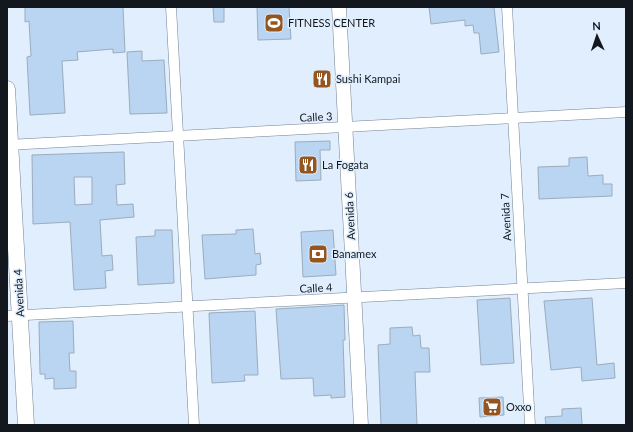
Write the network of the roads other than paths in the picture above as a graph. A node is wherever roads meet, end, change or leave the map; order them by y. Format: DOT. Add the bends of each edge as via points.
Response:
graph roads {
  1 [pos="171,7"];
  2 [pos="339,7"];
  3 [pos="506,7"];
  4 [pos="7,89"];
  5 [pos="626,112"];
  6 [pos="513,118"];
  7 [pos="345,127"];
  8 [pos="178,136"];
  9 [pos="9,145"];
  10 [pos="626,283"];
  11 [pos="522,289"];
  12 [pos="354,298"];
  13 [pos="187,306"];
  14 [pos="13,316"];
  15 [pos="26,425"];
  16 [pos="194,425"];
  17 [pos="361,425"];
  18 [pos="530,425"];
  1 -- 8 [label="street"];
  2 -- 7 [label="main road, Avenida 6"];
  3 -- 6 [label="street, Avenida 7"];
  4 -- 9 [label="main road, Avenida 4"];
  5 -- 6 [label="street, Calle 3"];
  6 -- 7 [label="street, Calle 3"];
  6 -- 11 [label="street, Avenida 7"];
  7 -- 8 [label="street, Calle 3"];
  7 -- 12 [label="main road, Avenida 6"];
  8 -- 9 [label="street, Calle 3"];
  8 -- 13 [label="street"];
  9 -- 14 [label="main road, Avenida 4"];
  10 -- 11 [label="street, Calle 4"];
  11 -- 12 [label="street, Calle 4"];
  11 -- 18 [label="street, Avenida 7"];
  12 -- 13 [label="street, Calle 4"];
  12 -- 17 [label="main road, Avenida 6"];
  13 -- 14 [label="street, Calle 4"];
  13 -- 16 [label="street"];
  14 -- 15 [label="main road, Avenida 4"];
}
